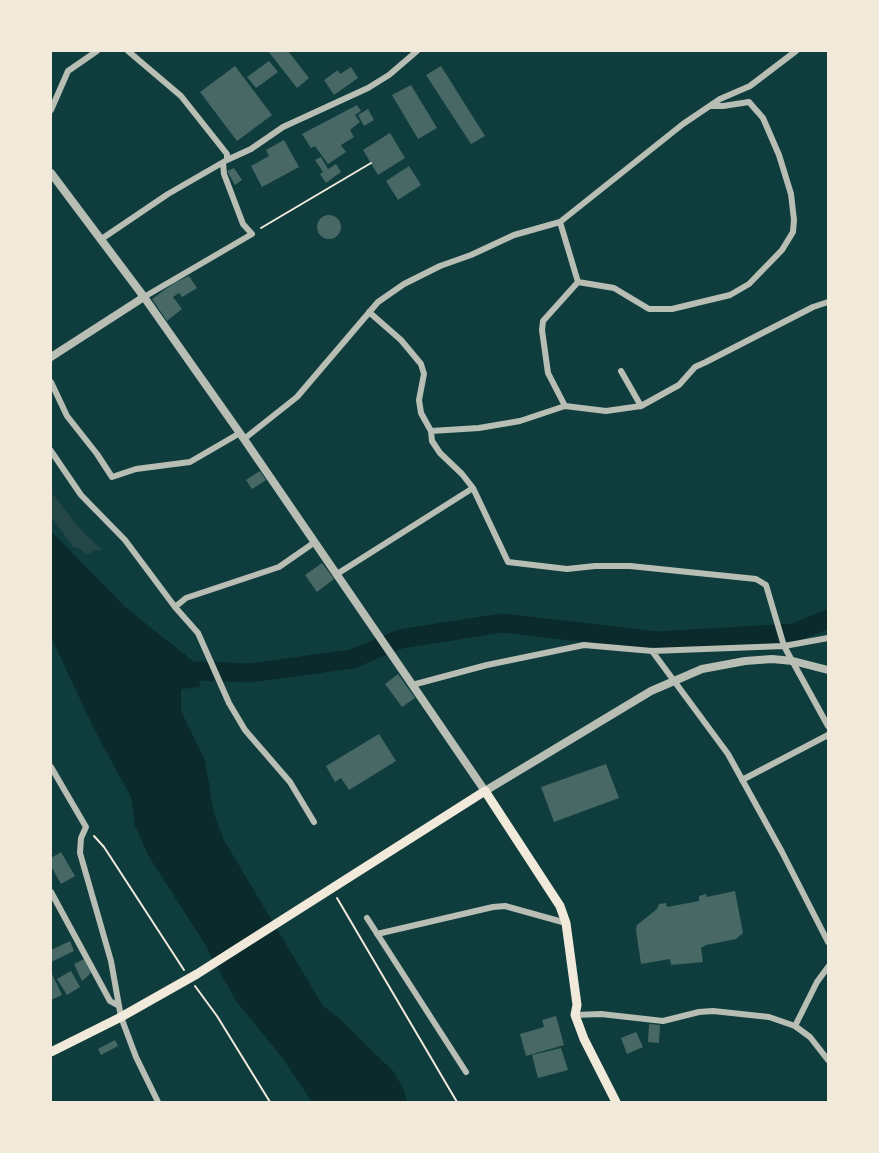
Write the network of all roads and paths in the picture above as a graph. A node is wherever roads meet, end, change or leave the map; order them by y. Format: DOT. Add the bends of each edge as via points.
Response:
graph roads {
  1 [pos="97,51"];
  2 [pos="128,51"];
  3 [pos="417,51"];
  4 [pos="796,51"];
  5 [pos="711,106"];
  6 [pos="51,110"];
  7 [pos="225,162"];
  8 [pos="371,163"];
  9 [pos="51,173"];
  10 [pos="560,222"];
  11 [pos="262,228"];
  12 [pos="100,240"];
  13 [pos="578,282"];
  14 [pos="144,297"];
  15 [pos="828,303"];
  16 [pos="369,313"];
  17 [pos="51,357"];
  18 [pos="621,371"];
  19 [pos="51,382"];
  20 [pos="565,405"];
  21 [pos="641,406"];
  22 [pos="431,431"];
  23 [pos="242,436"];
  24 [pos="51,451"];
  25 [pos="473,488"];
  26 [pos="315,542"];
  27 [pos="337,574"];
  28 [pos="175,607"];
  29 [pos="828,638"];
  30 [pos="783,643"];
  31 [pos="652,651"];
  32 [pos="793,661"];
  33 [pos="828,670"];
  34 [pos="672,680"];
  35 [pos="412,685"];
  36 [pos="828,726"];
  37 [pos="828,735"];
  38 [pos="51,767"];
  39 [pos="742,780"];
  40 [pos="485,791"];
  41 [pos="314,822"];
  42 [pos="86,827"];
  43 [pos="331,888"];
  44 [pos="51,892"];
  45 [pos="367,918"];
  46 [pos="566,923"];
  47 [pos="377,934"];
  48 [pos="828,942"];
  49 [pos="828,967"];
  50 [pos="193,976"];
  51 [pos="119,1006"];
  52 [pos="576,1015"];
  53 [pos="121,1017"];
  54 [pos="795,1026"];
  55 [pos="51,1052"];
  56 [pos="828,1060"];
  57 [pos="466,1072"];
  58 [pos="158,1102"];
  59 [pos="270,1102"];
  60 [pos="457,1102"];
  61 [pos="616,1102"];
  1 -- 6 [label="street" via="68,71"];
  2 -- 7 [label="street" via="181,96 227,154"];
  3 -- 7 [label="street" via="368,88 283,127"];
  4 -- 5 [label="street" via="750,86"];
  5 -- 10 [label="street"];
  5 -- 13 [label="street" via="748,102 763,118 791,194 793,232 782,250 730,295 672,309 649,309 614,288"];
  7 -- 12 [label="street"];
  7 -- 14 [label="street" via="224,174 243,224 252,234"];
  8 -- 11 [label="path"];
  9 -- 12 [label="street"];
  10 -- 13 [label="street"];
  10 -- 16 [label="street" via="514,235 440,266 404,284"];
  12 -- 14 [label="street"];
  13 -- 20 [label="street" via="543,321 548,373"];
  14 -- 17 [label="street"];
  14 -- 23 [label="street"];
  15 -- 21 [label="street" via="695,368 679,384"];
  16 -- 22 [label="street" via="421,364 424,374 419,400"];
  16 -- 23 [label="street" via="297,397"];
  18 -- 21 [label="street"];
  19 -- 23 [label="street" via="67,416 112,477 190,462"];
  20 -- 21 [label="street" via="606,411"];
  20 -- 22 [label="street" via="520,421"];
  22 -- 25 [label="street" via="440,453"];
  23 -- 26 [label="street"];
  24 -- 28 [label="street" via="80,495 125,540"];
  25 -- 27 [label="street"];
  25 -- 30 [label="street" via="508,562 567,569 629,566 756,579 766,585"];
  26 -- 27 [label="street"];
  26 -- 28 [label="street" via="279,567 186,598"];
  27 -- 35 [label="street"];
  28 -- 41 [label="street" via="198,632 245,730 290,782"];
  29 -- 30 [label="street"];
  30 -- 31 [label="street"];
  30 -- 32 [label="street"];
  31 -- 34 [label="street"];
  31 -- 35 [label="street" via="584,645"];
  32 -- 33 [label="street"];
  32 -- 34 [label="street" via="745,661"];
  32 -- 36 [label="street"];
  34 -- 39 [label="street"];
  34 -- 40 [label="street"];
  35 -- 40 [label="street"];
  37 -- 39 [label="street"];
  38 -- 42 [label="street"];
  39 -- 48 [label="street"];
  40 -- 43 [label="main road"];
  40 -- 46 [label="main road" via="554,895"];
  42 -- 50 [label="path"];
  42 -- 51 [label="street" via="80,853"];
  43 -- 50 [label="main road"];
  43 -- 60 [label="path"];
  44 -- 51 [label="street" via="110,1001"];
  45 -- 47 [label="street"];
  46 -- 47 [label="street" via="494,906"];
  46 -- 52 [label="main road"];
  47 -- 57 [label="street"];
  49 -- 54 [label="street"];
  50 -- 53 [label="main road"];
  50 -- 59 [label="path"];
  51 -- 53 [label="street"];
  52 -- 54 [label="street" via="663,1021 713,1011 769,1017"];
  52 -- 61 [label="main road"];
  53 -- 55 [label="main road"];
  53 -- 58 [label="street"];
  54 -- 56 [label="street"];
}
